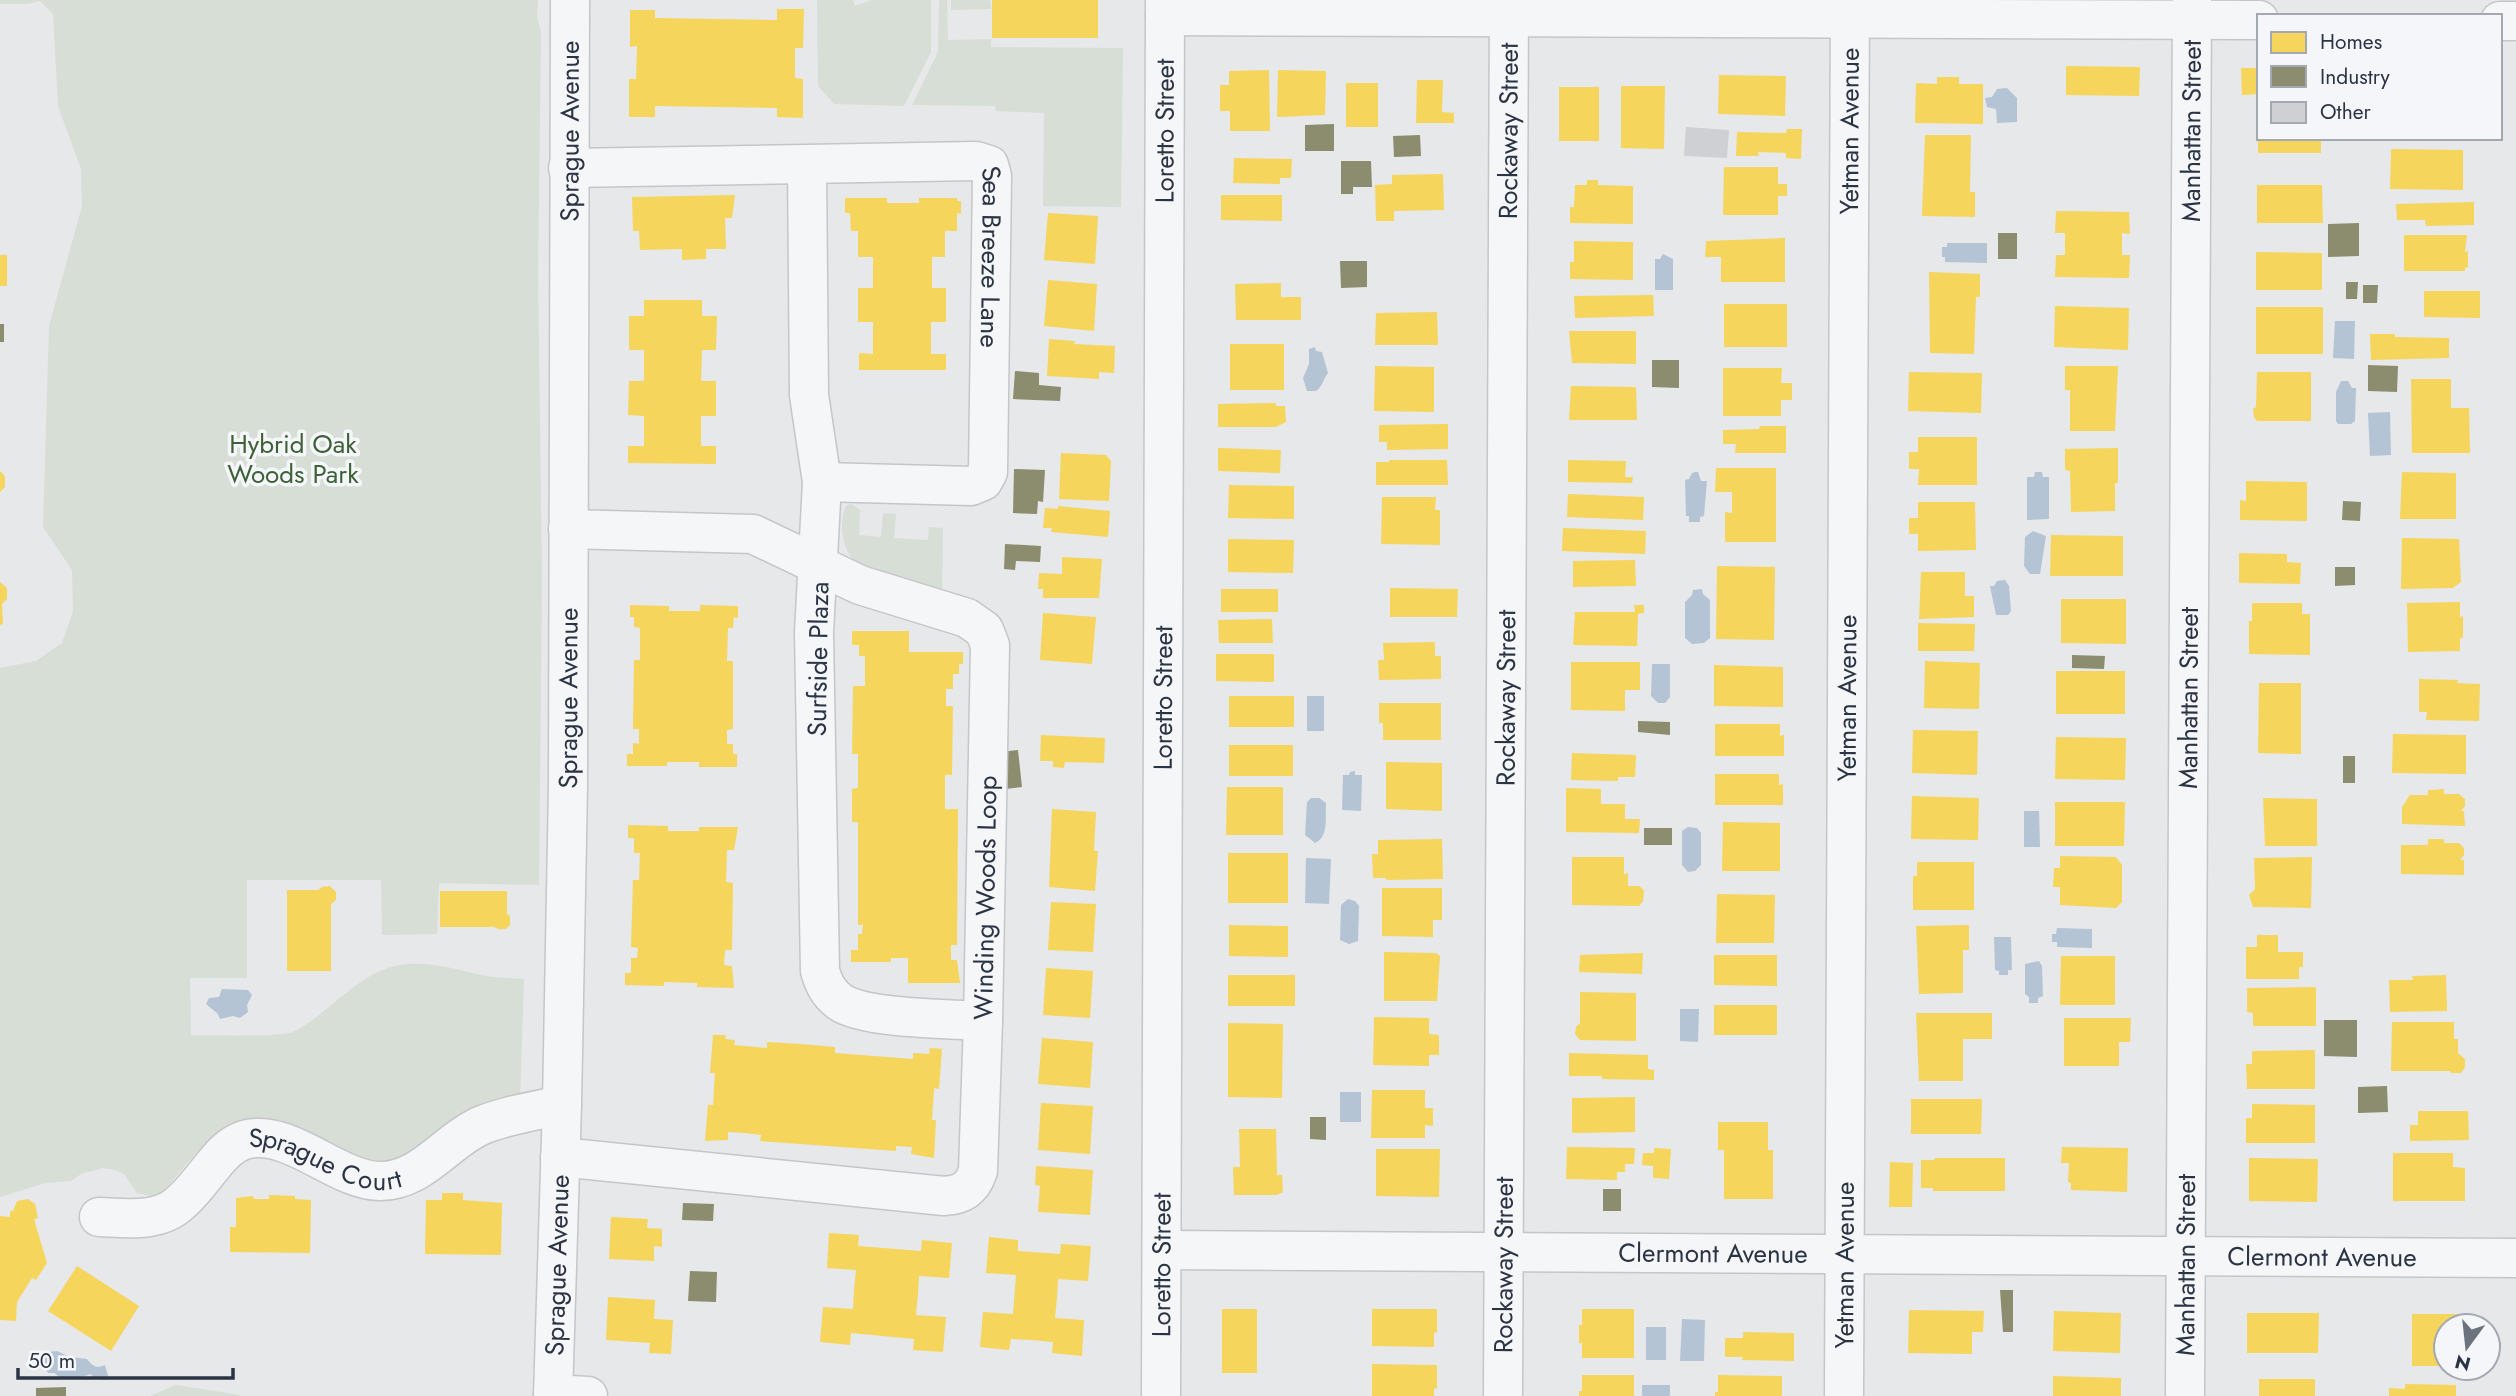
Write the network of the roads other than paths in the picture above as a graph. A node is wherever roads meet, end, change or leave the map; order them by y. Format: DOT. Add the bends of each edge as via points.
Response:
graph roads {
  1 [pos="570,0"];
  2 [pos="1165,8"];
  3 [pos="1509,9"];
  4 [pos="1850,10"];
  5 [pos="2192,10"];
  6 [pos="2257,20"];
  7 [pos="807,165"];
  8 [pos="568,168"];
  9 [pos="822,482"];
  10 [pos="568,529"];
  11 [pos="819,567"];
  12 [pos="984,1021"];
  13 [pos="562,1105"];
  14 [pos="560,1157"];
  15 [pos="99,1217"];
  16 [pos="1162,1251"];
  17 [pos="1504,1252"];
  18 [pos="1844,1254"];
  19 [pos="2186,1256"];
  20 [pos="2516,1258"];
  21 [pos="565,1395"];
  22 [pos="1161,1396"];
  23 [pos="1503,1396"];
  24 [pos="1844,1396"];
  25 [pos="2185,1396"];
  1 -- 8 [label="street, Sprague Avenue"];
  2 -- 3 [label="street"];
  2 -- 16 [label="street, Loretto Street"];
  3 -- 4 [label="street"];
  3 -- 17 [label="street, Rockaway Street"];
  4 -- 5 [label="street"];
  4 -- 18 [label="street, Yetman Avenue"];
  5 -- 6 [label="street"];
  5 -- 19 [label="street, Manhattan Street"];
  7 -- 8 [label="street, Sea Breeze Lane"];
  7 -- 9 [label="street, Surfside Plaza" via="809,395"];
  7 -- 9 [label="street, Sea Breeze Lane" via="976,161 989,166 992,176 988,472 983,481 971,486"];
  8 -- 10 [label="street, Sprague Avenue"];
  9 -- 11 [label="street, Surfside Plaza"];
  10 -- 11 [label="street, Winding Woods Loop" via="753,534"];
  10 -- 13 [label="street, Sprague Avenue"];
  11 -- 12 [label="street, Winding Woods Loop" via="860,585 967,618 988,637"];
  11 -- 12 [label="street, Surfside Plaza" via="814,633 820,971 825,989 841,1003 867,1013"];
  12 -- 14 [label="street, Winding Woods Loop" via="978,1171 967,1190 957,1195"];
  13 -- 14 [label="street, Sprague Avenue"];
  13 -- 15 [label="street, Sprague Court" via="478,1127 412,1174 390,1181 362,1178 286,1144 247,1139 224,1153 169,1211 134,1219"];
  14 -- 21 [label="street, Sprague Avenue"];
  16 -- 17 [label="street, Clermont Avenue"];
  16 -- 22 [label="street, Loretto Street"];
  17 -- 18 [label="street, Clermont Avenue"];
  17 -- 23 [label="street, Rockaway Street"];
  18 -- 19 [label="street, Clermont Avenue"];
  18 -- 24 [label="street, Yetman Avenue"];
  19 -- 20 [label="street, Clermont Avenue"];
  19 -- 25 [label="street, Manhattan Street"];
}
